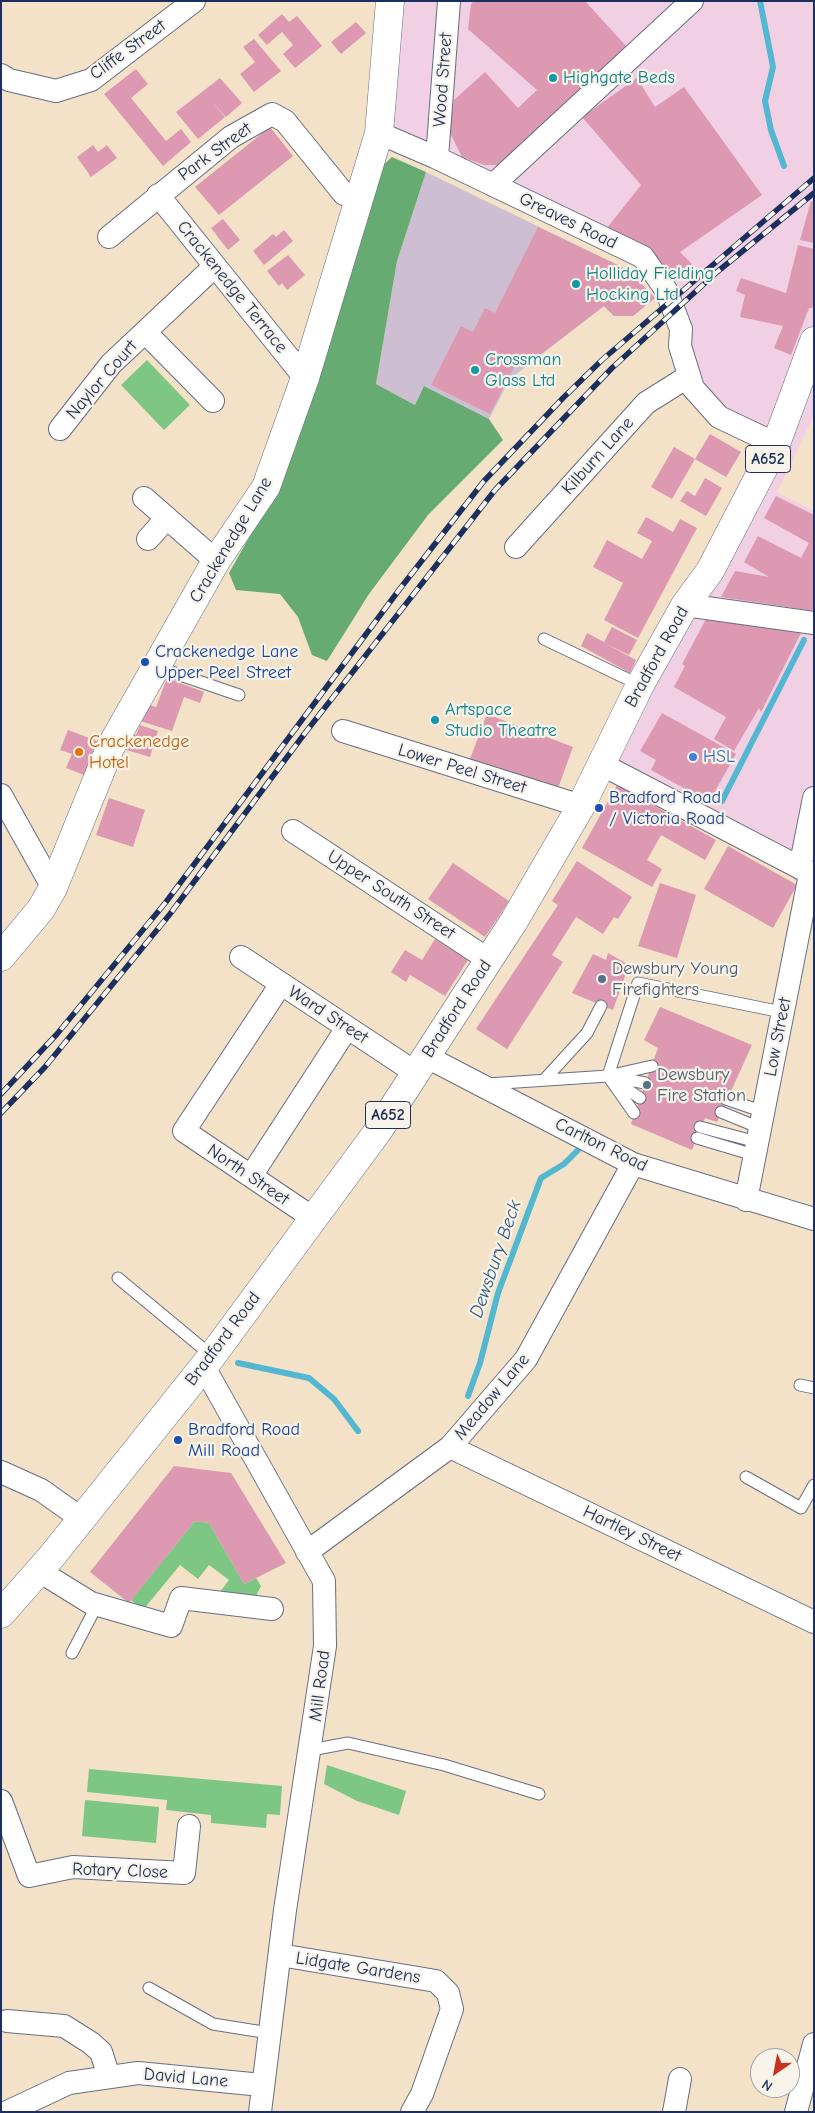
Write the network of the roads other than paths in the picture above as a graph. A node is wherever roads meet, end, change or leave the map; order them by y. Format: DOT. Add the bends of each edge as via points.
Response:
graph roads {
  1 [pos="194,1"];
  2 [pos="390,1"];
  3 [pos="449,1"];
  4 [pos="692,1"];
  5 [pos="1,75"];
  6 [pos="379,133"];
  7 [pos="437,158"];
  8 [pos="493,185"];
  9 [pos="361,194"];
  10 [pos="158,195"];
  11 [pos="109,236"];
  12 [pos="215,266"];
  13 [pos="145,332"];
  14 [pos="814,342"];
  15 [pos="689,376"];
  16 [pos="305,378"];
  17 [pos="213,401"];
  18 [pos="60,429"];
  19 [pos="776,444"];
  20 [pos="144,498"];
  21 [pos="167,518"];
  22 [pos="148,540"];
  23 [pos="516,547"];
  24 [pos="216,561"];
  25 [pos="685,606"];
  26 [pos="814,623"];
  27 [pos="544,639"];
  28 [pos="157,667"];
  29 [pos="640,685"];
  30 [pos="238,695"];
  31 [pos="343,731"];
  32 [pos="603,764"];
  33 [pos="1,795"];
  34 [pos="814,798"];
  35 [pos="581,806"];
  36 [pos="293,831"];
  37 [pos="808,872"];
  38 [pos="53,888"];
  39 [pos="804,948"];
  40 [pos="1,956"];
  41 [pos="241,958"];
  42 [pos="489,960"];
  43 [pos="281,984"];
  44 [pos="601,1006"];
  45 [pos="782,1012"];
  46 [pos="348,1028"];
  47 [pos="421,1065"];
  48 [pos="652,1066"];
  49 [pos="608,1076"];
  50 [pos="544,1080"];
  51 [pos="645,1083"];
  52 [pos="481,1084"];
  53 [pos="640,1098"];
  54 [pos="726,1099"];
  55 [pos="721,1112"];
  56 [pos="634,1113"];
  57 [pos="699,1132"];
  58 [pos="759,1134"];
  59 [pos="633,1164"];
  60 [pos="251,1176"];
  61 [pos="746,1200"];
  62 [pos="313,1218"];
  63 [pos="814,1219"];
  64 [pos="118,1278"];
  65 [pos="208,1361"];
  66 [pos="800,1385"];
  67 [pos="814,1388"];
  68 [pos="450,1447"];
  69 [pos="1,1472"];
  70 [pos="746,1477"];
  71 [pos="814,1485"];
  72 [pos="82,1519"];
  73 [pos="307,1552"];
  74 [pos="39,1571"];
  75 [pos="98,1605"];
  76 [pos="272,1609"];
  77 [pos="1,1614"];
  78 [pos="814,1622"];
  79 [pos="72,1653"];
  80 [pos="311,1750"];
  81 [pos="539,1794"];
  82 [pos="1,1801"];
  83 [pos="189,1826"];
  84 [pos="280,1955"];
  85 [pos="149,1988"];
  86 [pos="7,2021"];
  87 [pos="269,2033"];
  88 [pos="814,2044"];
  89 [pos="109,2078"];
  90 [pos="680,2079"];
  91 [pos="262,2085"];
  92 [pos="7,2112"];
  93 [pos="260,2112"];
  94 [pos="412,2112"];
  95 [pos="674,2112"];
  96 [pos="796,2112"];
  1 -- 5 [label="street, Cliffe Street" via="92,80 56,92"];
  2 -- 6 [label="main road, Crackenedge Lane"];
  3 -- 7 [label="street, Wood Street"];
  4 -- 8 [label="street"];
  6 -- 7 [label="street, Greaves Road"];
  6 -- 9 [label="main road, Crackenedge Lane"];
  7 -- 8 [label="street, Greaves Road"];
  8 -- 15 [label="street, Greaves Road" via="643,257 666,290 681,328 680,346"];
  9 -- 10 [label="street, Park Street" via="344,194 285,121 272,114 231,137"];
  9 -- 16 [label="main road, Crackenedge Lane"];
  10 -- 11 [label="street, Park Street"];
  10 -- 12 [label="street, Crackenedge Terrace"];
  12 -- 13 [label="street, Naylor Court"];
  12 -- 16 [label="street, Crackenedge Terrace"];
  13 -- 17 [label="street, Naylor Court"];
  13 -- 18 [label="street, Naylor Court" via="111,364"];
  14 -- 19 [label="main road, Bradford Road / A652"];
  15 -- 19 [label="street, Greaves Road" via="693,388 719,417"];
  15 -- 23 [label="street, Kilburn Lane" via="646,403"];
  16 -- 24 [label="main road, Crackenedge Lane" via="266,487"];
  19 -- 25 [label="main road, Bradford Road / A652" via="710,571"];
  20 -- 21 [label="street"];
  21 -- 22 [label="street"];
  21 -- 24 [label="street"];
  24 -- 28 [label="main road, Crackenedge Lane"];
  25 -- 26 [label="street"];
  25 -- 29 [label="main road, Bradford Road / A652"];
  27 -- 29 [label="lane"];
  28 -- 30 [label="lane"];
  28 -- 38 [label="main road, Crackenedge Lane" via="110,748"];
  29 -- 32 [label="main road, Bradford Road / A652"];
  31 -- 35 [label="street, Lower Peel Street"];
  32 -- 35 [label="main road, Bradford Road / A652"];
  32 -- 37 [label="street"];
  33 -- 38 [label="street"];
  34 -- 37 [label="street, Low Street"];
  35 -- 42 [label="main road, Bradford Road / A652"];
  36 -- 42 [label="street, Upper South Street"];
  37 -- 39 [label="street, Low Street"];
  38 -- 40 [label="main road, Crackenedge Lane" via="41,909"];
  39 -- 45 [label="street, Low Street"];
  41 -- 43 [label="street, Ward Street"];
  42 -- 47 [label="main road, Bradford Road / A652"];
  43 -- 46 [label="street, Ward Street"];
  43 -- 60 [label="street, North Street" via="184,1131"];
  44 -- 50 [label="lane" via="587,1033"];
  45 -- 49 [label="lane" via="638,983"];
  45 -- 58 [label="street, Low Street"];
  46 -- 47 [label="street, Ward Street"];
  46 -- 60 [label="street"];
  47 -- 52 [label="street, Carlton Road"];
  47 -- 62 [label="main road, Bradford Road / A652"];
  48 -- 49 [label="lane"];
  49 -- 50 [label="lane"];
  49 -- 51 [label="lane"];
  49 -- 53 [label="lane"];
  49 -- 56 [label="lane"];
  50 -- 52 [label="lane"];
  52 -- 59 [label="street, Carlton Road"];
  54 -- 58 [label="lane"];
  55 -- 58 [label="lane"];
  57 -- 58 [label="lane"];
  58 -- 61 [label="street, Low Street"];
  59 -- 61 [label="street, Carlton Road"];
  59 -- 68 [label="street, Meadow Lane" via="526,1359"];
  60 -- 62 [label="street, North Street"];
  61 -- 63 [label="street, Carlton Road"];
  62 -- 65 [label="main road, Bradford Road / A652"];
  64 -- 65 [label="lane"];
  65 -- 72 [label="main road, Bradford Road / A652"];
  65 -- 73 [label="street, Mill Road"];
  66 -- 67 [label="lane"];
  68 -- 73 [label="street, Meadow Lane"];
  68 -- 78 [label="street, Hartley Street"];
  69 -- 72 [label="street" via="41,1490"];
  70 -- 71 [label="lane" via="801,1508"];
  72 -- 74 [label="main road, Bradford Road / A652"];
  73 -- 80 [label="street, Mill Road" via="324,1581 325,1646"];
  74 -- 75 [label="street"];
  74 -- 77 [label="main road, Bradford Road / A652"];
  75 -- 76 [label="street" via="171,1626 181,1598"];
  75 -- 79 [label="lane"];
  80 -- 81 [label="lane" via="348,1743 444,1765"];
  80 -- 84 [label="street, Mill Road"];
  82 -- 83 [label="street, Rotary Close" via="29,1876 73,1867 184,1873"];
  84 -- 87 [label="street, Mill Road"];
  84 -- 94 [label="street, Lidgate Gardens" via="436,1981 448,1993 452,2009 422,2094"];
  85 -- 87 [label="lane" via="212,2024"];
  86 -- 89 [label="street" via="64,2026 101,2052"];
  87 -- 91 [label="street, Mill Road"];
  88 -- 96 [label="street"];
  89 -- 91 [label="street, David Lane" via="138,2074"];
  89 -- 92 [label="street, David Lane" via="69,2083"];
  90 -- 95 [label="street"];
  91 -- 93 [label="street, Mill Road"];
}
